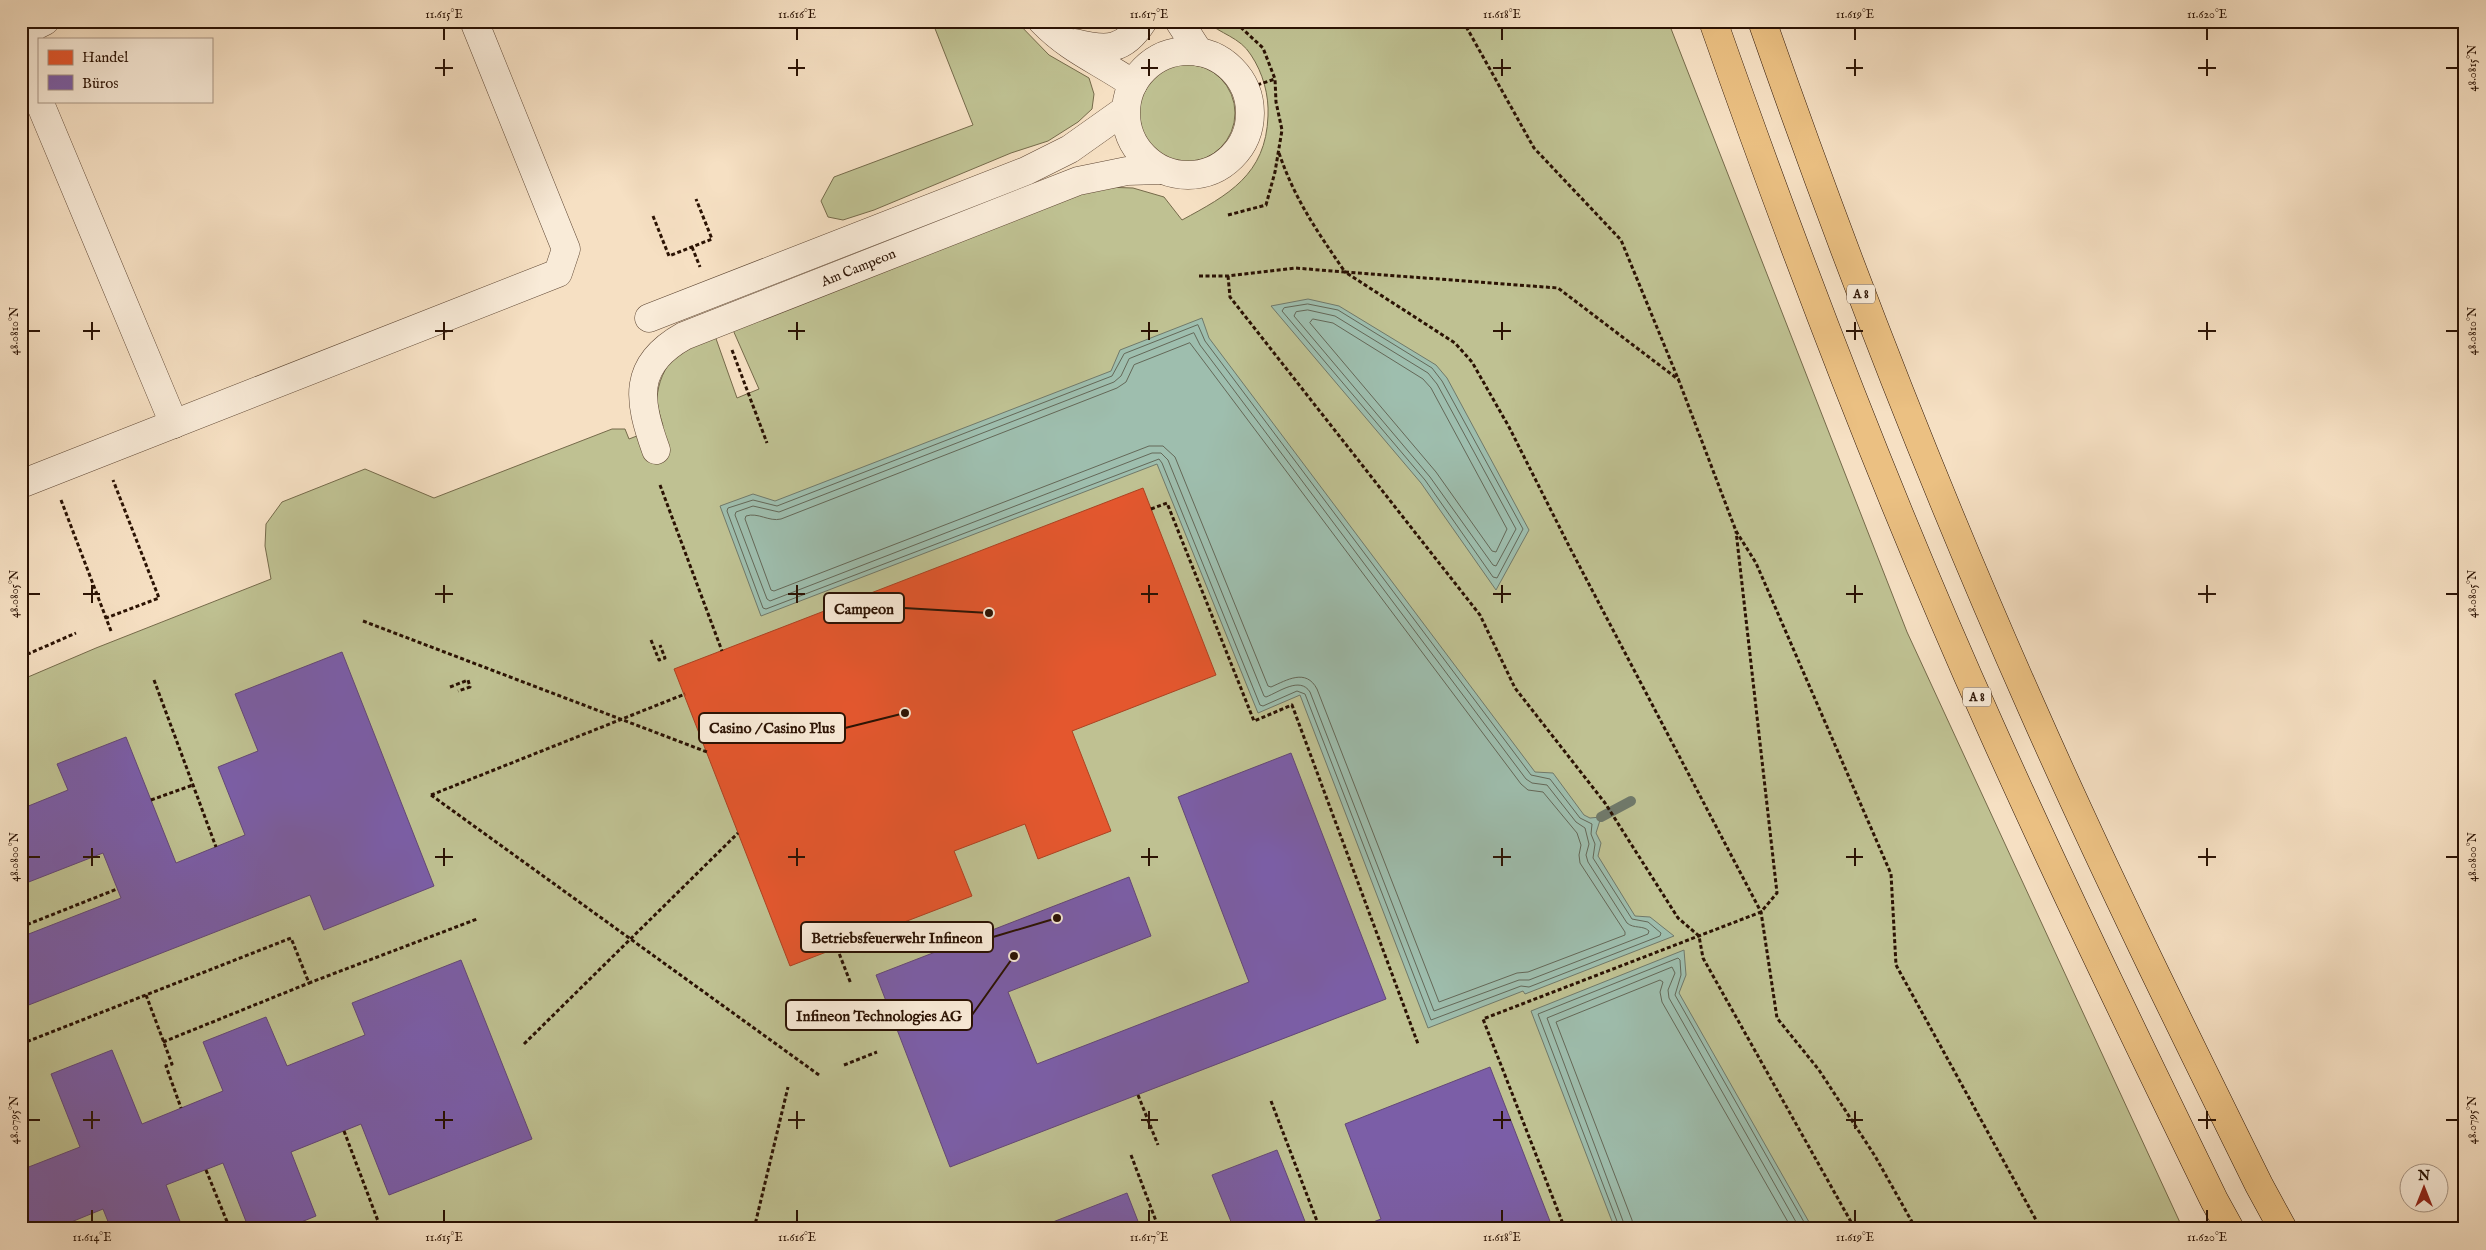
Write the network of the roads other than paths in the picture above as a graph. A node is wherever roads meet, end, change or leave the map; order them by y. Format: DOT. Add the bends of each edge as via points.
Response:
graph roads {
  1 [pos="45,21"];
  2 [pos="474,21"];
  3 [pos="1144,21"];
  4 [pos="1179,21"];
  5 [pos="1713,21"];
  6 [pos="1762,21"];
  7 [pos="1051,30"];
  8 [pos="1199,52"];
  9 [pos="1140,75"];
  10 [pos="38,98"];
  11 [pos="39,102"];
  12 [pos="1125,110"];
  13 [pos="1161,170"];
  14 [pos="649,318"];
  15 [pos="174,424"];
  16 [pos="656,450"];
  17 [pos="21,484"];
  18 [pos="2230,1229"];
  19 [pos="2283,1229"];
  1 -- 10 [label="street" via="29,29 31,81"];
  2 -- 15 [label="street" via="566,249 558,273"];
  3 -- 7 [label="street" via="1133,37 1117,47 1096,48"];
  3 -- 9 [label="street"];
  4 -- 8 [label="street"];
  5 -- 18 [label="highway, A 8" via="1837,358 1926,577 2080,921"];
  6 -- 19 [label="highway, A 8" via="1884,356 2032,707 2120,901"];
  7 -- 9 [label="street" via="1081,54 1114,71"];
  8 -- 9 [label="street" via="1172,53"];
  8 -- 13 [label="street" via="1218,59 1234,72 1245,89 1250,109 1248,129 1240,147 1226,162 1209,172 1185,176"];
  9 -- 12 [label="street"];
  11 -- 15 [label="street"];
  12 -- 13 [label="street" via="1128,134 1141,155"];
  12 -- 14 [label="street, Am Campeon" via="1070,149 1026,171"];
  13 -- 16 [label="street, Am Campeon" via="1127,171 1078,181 678,339 654,359 644,379 643,406"];
  15 -- 17 [label="street"];
}
